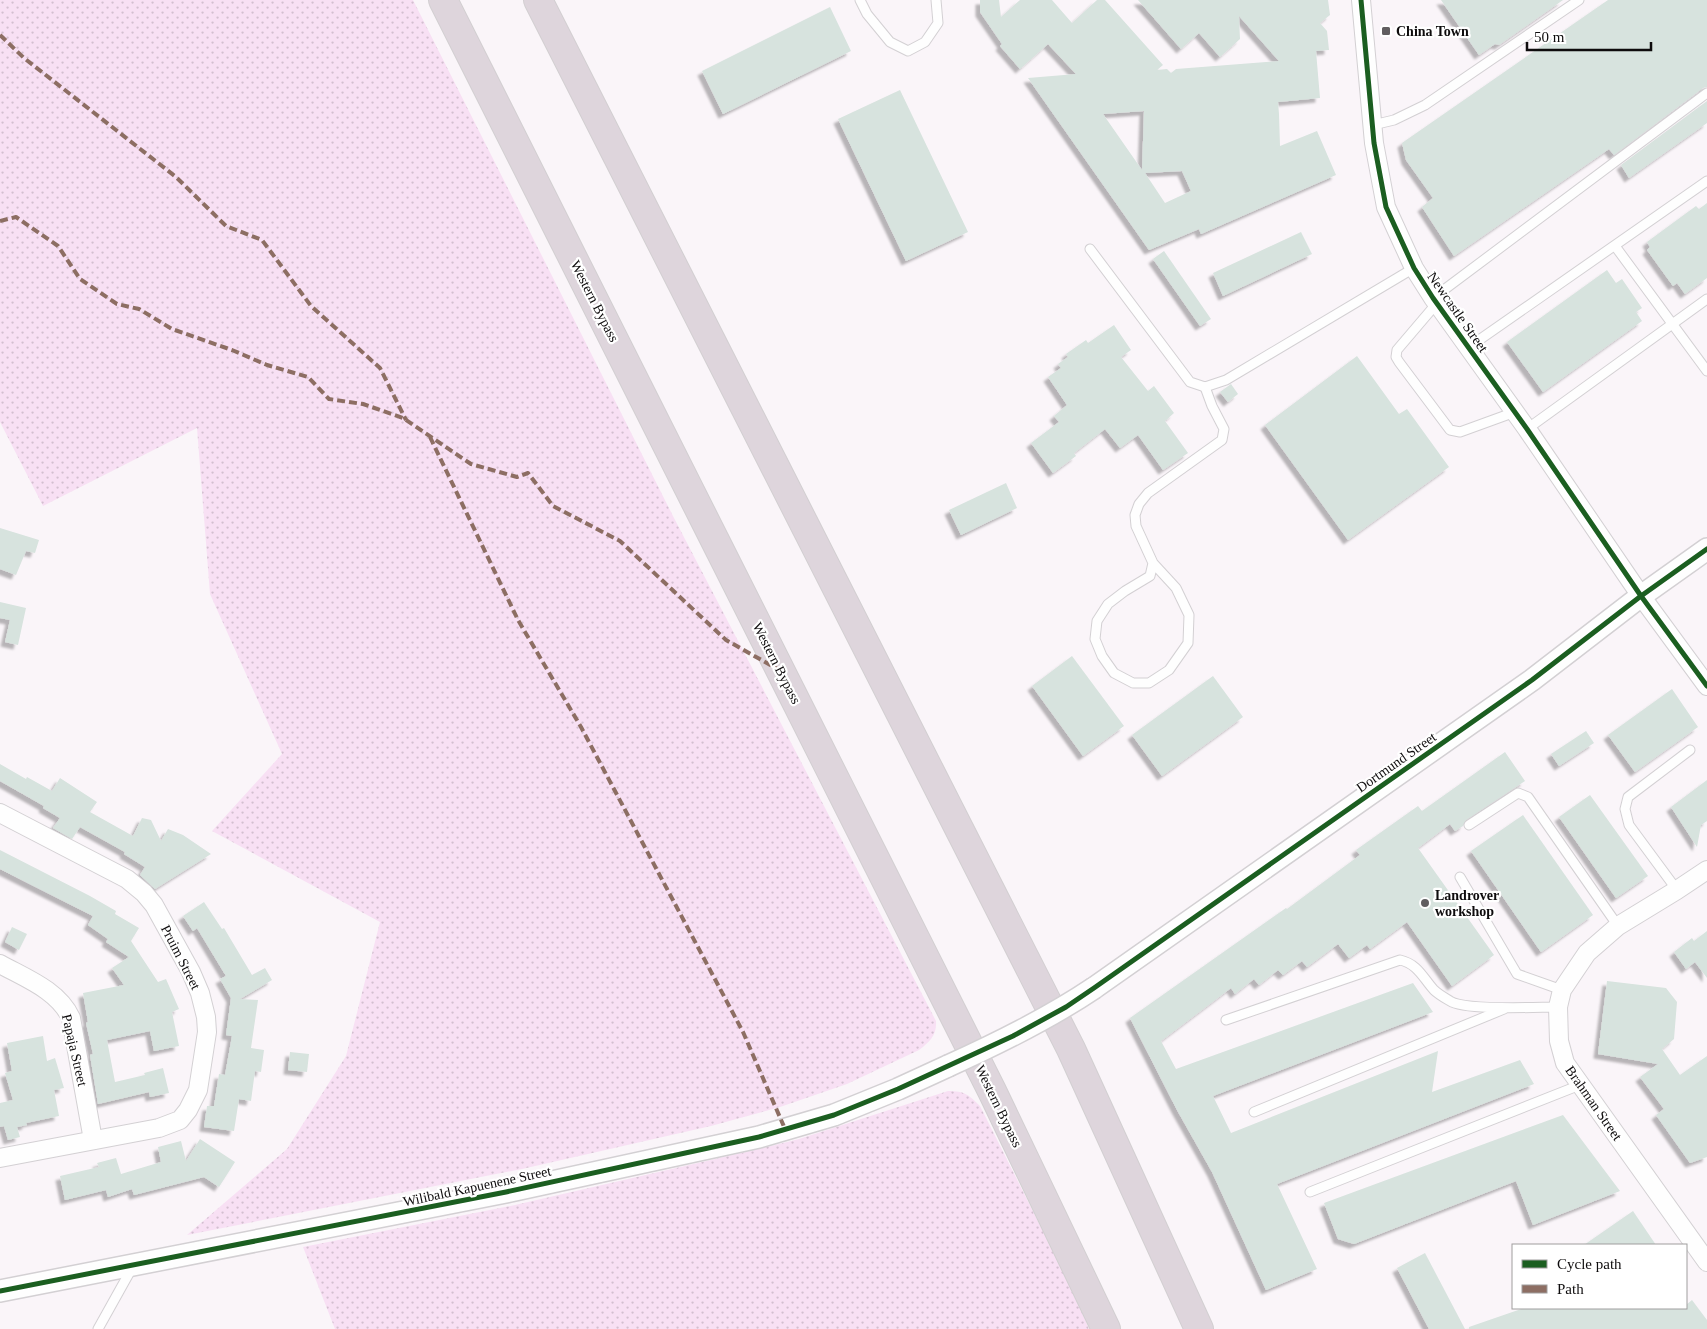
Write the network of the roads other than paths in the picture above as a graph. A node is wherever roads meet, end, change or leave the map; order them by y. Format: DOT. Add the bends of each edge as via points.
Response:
graph roads {
  1 [pos="443,0"];
  2 [pos="538,0"];
  3 [pos="860,0"];
  4 [pos="936,0"];
  5 [pos="1361,0"];
  6 [pos="1579,0"];
  7 [pos="1707,93"];
  8 [pos="1373,124"];
  9 [pos="1707,181"];
  10 [pos="1615,246"];
  11 [pos="1090,249"];
  12 [pos="1414,268"];
  13 [pos="1707,299"];
  14 [pos="1435,301"];
  15 [pos="1673,324"];
  16 [pos="1469,347"];
  17 [pos="1707,371"];
  18 [pos="1205,387"];
  19 [pos="1515,412"];
  20 [pos="1527,429"];
  21 [pos="1707,549"];
  22 [pos="1153,563"];
  23 [pos="1641,596"];
  24 [pos="1705,679"];
  25 [pos="1690,750"];
  26 [pos="0,813"];
  27 [pos="1469,825"];
  28 [pos="1707,870"];
  29 [pos="1460,877"];
  30 [pos="1678,890"];
  31 [pos="1618,926"];
  32 [pos="0,964"];
  33 [pos="1562,990"];
  34 [pos="1558,1007"];
  35 [pos="1506,1008"];
  36 [pos="1226,1020"];
  37 [pos="948,1066"];
  38 [pos="1580,1085"];
  39 [pos="1254,1112"];
  40 [pos="93,1140"];
  41 [pos="0,1158"];
  42 [pos="1310,1192"];
  43 [pos="1707,1262"];
  44 [pos="133,1266"];
  45 [pos="0,1291"];
  46 [pos="98,1329"];
  47 [pos="1106,1329"];
  48 [pos="1199,1329"];
  1 -- 47 [label="highway, Western Bypass" via="988,1084"];
  2 -- 48 [label="highway" via="1071,1049"];
  3 -- 4 [label="lane" via="890,42 908,51 925,42 938,23"];
  5 -- 8 [label="street, Newcastle Street"];
  6 -- 8 [label="lane" via="1425,105 1394,120"];
  7 -- 14 [label="lane"];
  8 -- 12 [label="street, Newcastle Street" via="1386,206"];
  9 -- 10 [label="lane"];
  10 -- 15 [label="lane"];
  10 -- 16 [label="lane"];
  11 -- 18 [label="lane" via="1190,382"];
  12 -- 14 [label="street, Newcastle Street"];
  12 -- 18 [label="lane" via="1226,380"];
  13 -- 15 [label="lane"];
  14 -- 16 [label="street, Newcastle Street"];
  14 -- 19 [label="lane" via="1397,350 1399,362 1450,430 1460,432"];
  15 -- 17 [label="lane"];
  15 -- 20 [label="lane"];
  16 -- 19 [label="street, Newcastle Street"];
  18 -- 22 [label="lane" via="1224,429 1222,440 1148,493 1139,504 1136,526"];
  19 -- 20 [label="street, Newcastle Street"];
  20 -- 23 [label="street, Newcastle Street"];
  21 -- 23 [label="street, Dortmund Street"];
  22 -- 22 [label="lane" via="1176,588 1189,615 1188,643 1169,670 1149,683 1133,683 1114,673 1102,656 1095,639 1097,621 1108,604 1150,576"];
  23 -- 24 [label="street, Newcastle Street"];
  23 -- 37 [label="street, Dortmund Street, bridge" via="1532,680 1066,1007"];
  25 -- 30 [label="lane" via="1628,797 1625,809 1629,825"];
  26 -- 40 [label="street, Pruim Street" via="127,879 144,893 191,972 204,1006 207,1032 198,1090 180,1120"];
  27 -- 31 [label="lane" via="1518,793 1528,797"];
  28 -- 30 [label="street, Brahman Street"];
  29 -- 33 [label="lane" via="1517,974"];
  30 -- 31 [label="street, Brahman Street"];
  31 -- 33 [label="street, Brahman Street" via="1587,953"];
  32 -- 40 [label="street, Papaja Street" via="52,994 67,1010"];
  33 -- 34 [label="street, Brahman Street"];
  34 -- 35 [label="lane"];
  34 -- 38 [label="street, Brahman Street" via="1559,1041 1565,1063"];
  35 -- 36 [label="lane" via="1452,1003 1435,991 1418,968 1400,960"];
  35 -- 39 [label="lane"];
  37 -- 44 [label="street, Wilibald Kapuenene Street" via="834,1115 759,1137 506,1192"];
  38 -- 42 [label="lane"];
  38 -- 43 [label="street, Brahman Street"];
  40 -- 41 [label="street, Pruim Street"];
  44 -- 45 [label="street, Wilibald Kapuenene Street"];
  44 -- 46 [label="lane"];
}
